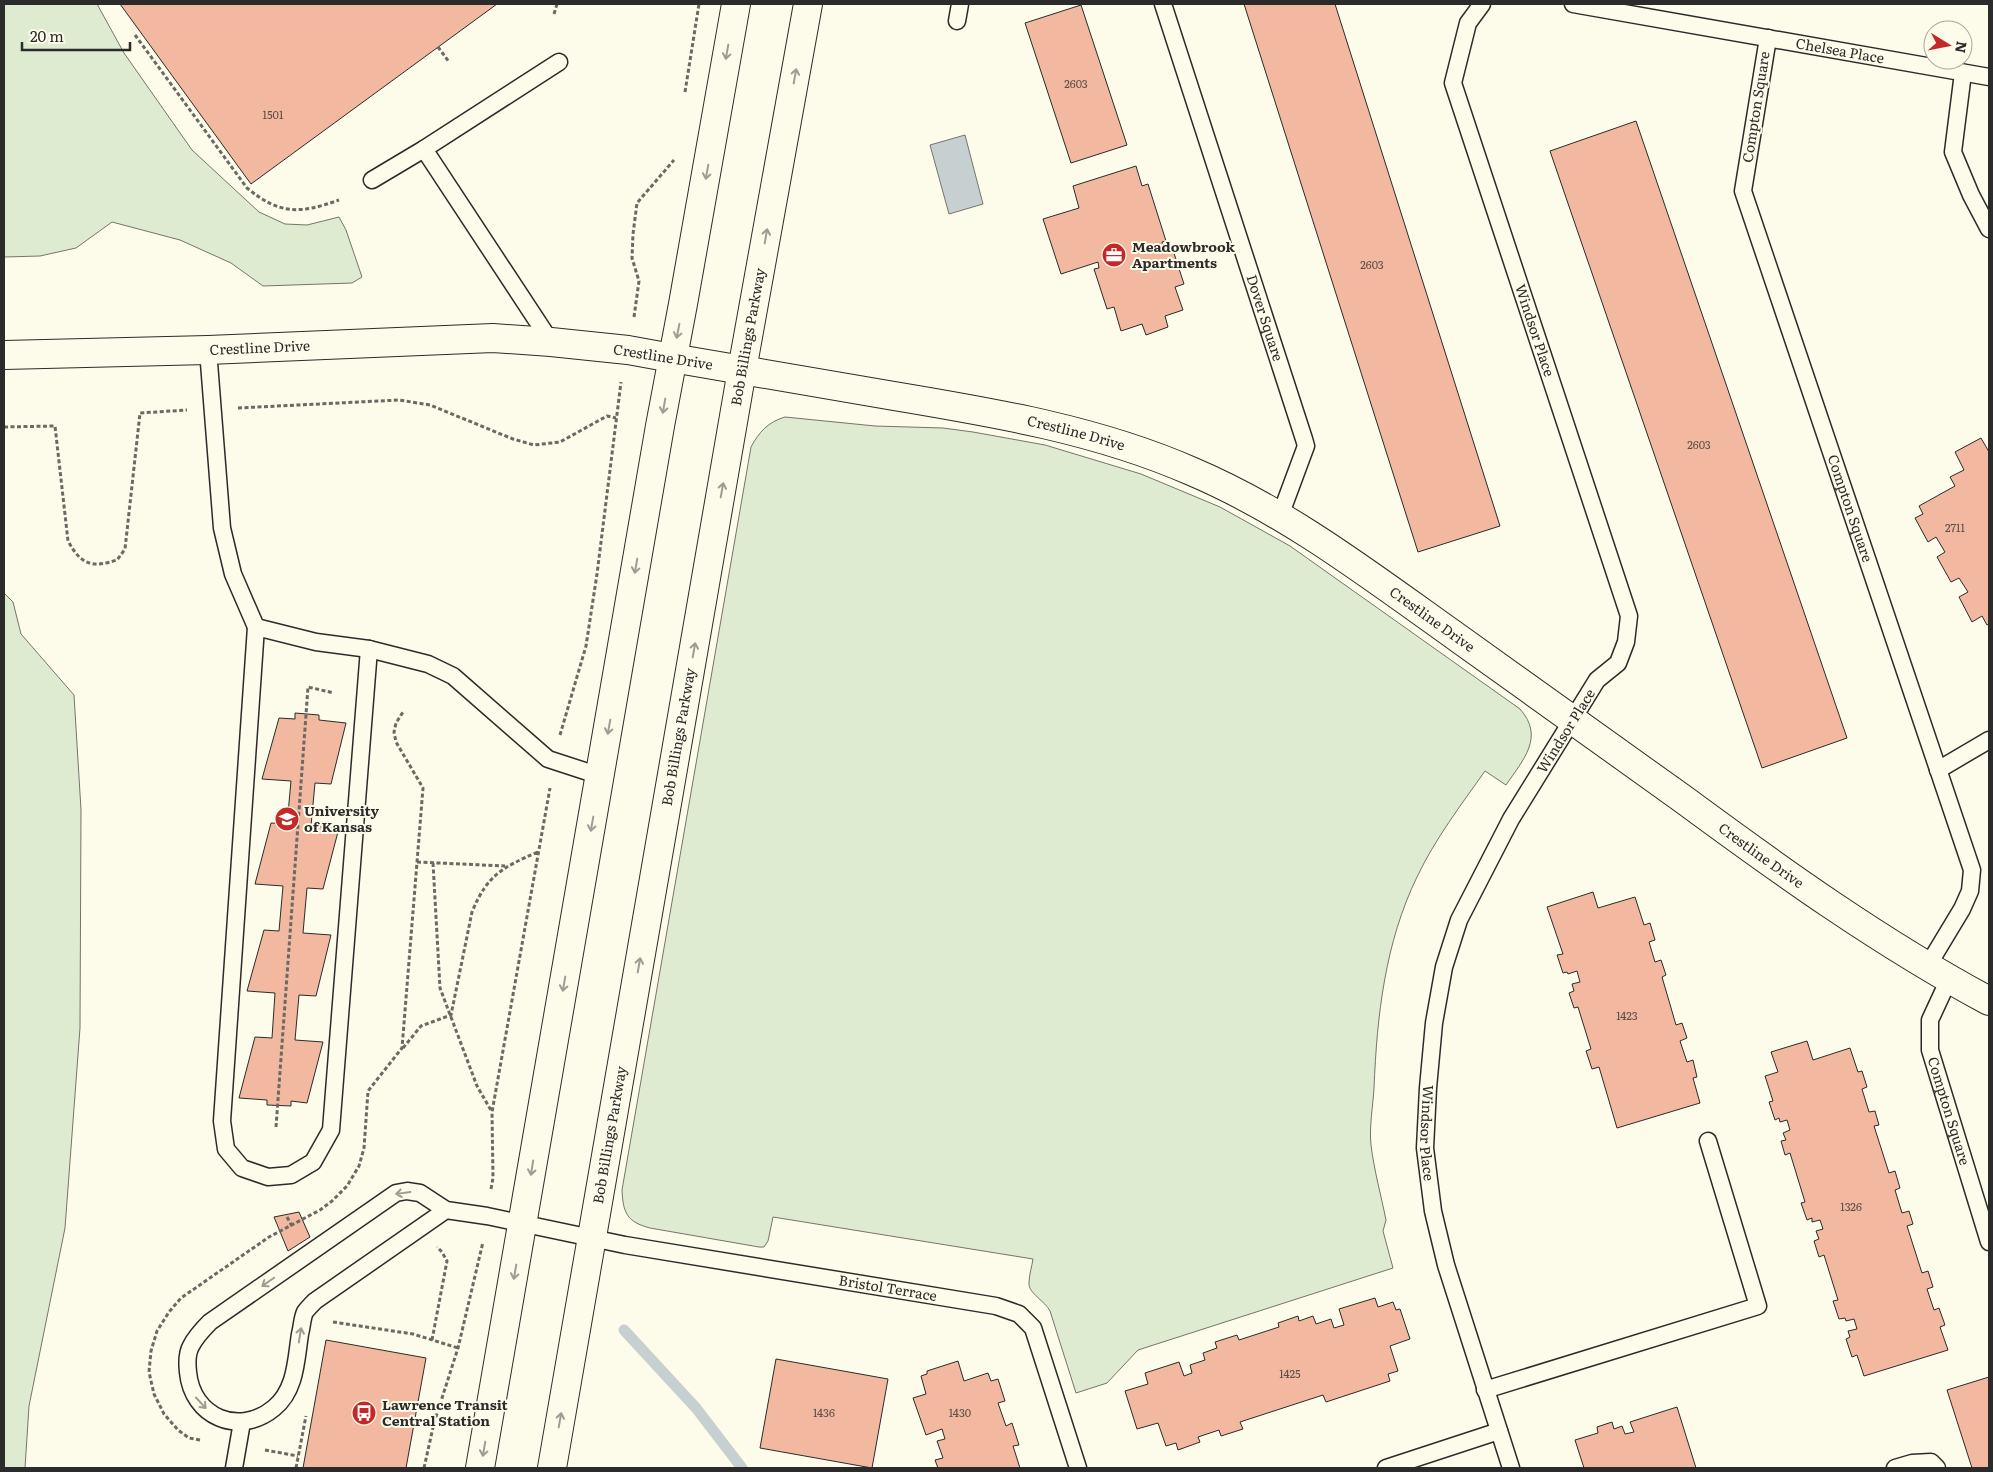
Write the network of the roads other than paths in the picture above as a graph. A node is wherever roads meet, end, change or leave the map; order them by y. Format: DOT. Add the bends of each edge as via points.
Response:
graph roads {
  1 [pos="736,4"];
  2 [pos="808,4"];
  3 [pos="960,4"];
  4 [pos="1163,4"];
  5 [pos="1482,4"];
  6 [pos="1573,4"];
  7 [pos="957,21"];
  8 [pos="1768,38"];
  9 [pos="559,62"];
  10 [pos="1963,73"];
  11 [pos="1989,77"];
  12 [pos="424,149"];
  13 [pos="372,180"];
  14 [pos="1989,229"];
  15 [pos="551,342"];
  16 [pos="208,350"];
  17 [pos="4,355"];
  18 [pos="672,358"];
  19 [pos="742,370"];
  20 [pos="1280,516"];
  21 [pos="256,627"];
  22 [pos="369,649"];
  23 [pos="1573,720"];
  24 [pos="1989,740"];
  25 [pos="1938,770"];
  26 [pos="600,776"];
  27 [pos="1938,973"];
  28 [pos="1989,1002"];
  29 [pos="1708,1140"];
  30 [pos="446,1210"];
  31 [pos="523,1224"];
  32 [pos="592,1238"];
  33 [pos="1989,1242"];
  34 [pos="1485,1390"];
  35 [pos="242,1422"];
  36 [pos="1499,1431"];
  37 [pos="234,1468"];
  38 [pos="480,1468"];
  39 [pos="552,1468"];
  40 [pos="1078,1468"];
  41 [pos="1386,1468"];
  42 [pos="1511,1468"];
  43 [pos="1895,1468"];
  44 [pos="1937,1468"];
  1 -- 18 [label="main road, one-way"];
  19 -- 2 [label="main road, Bob Billings Parkway, one-way"];
  3 -- 7 [label="lane"];
  4 -- 20 [label="lane, Dover Square" via="1306,446"];
  5 -- 23 [label="lane, Windsor Place" via="1468,23 1453,83 1629,616 1626,642 1618,663 1597,680"];
  6 -- 8 [label="lane, Chelsea Place"];
  8 -- 10 [label="lane, Chelsea Place"];
  8 -- 25 [label="lane, Compton Square" via="1743,191"];
  9 -- 12 [label="lane"];
  10 -- 11 [label="lane, Chelsea Place"];
  10 -- 14 [label="lane" via="1953,152 1970,195"];
  12 -- 13 [label="lane"];
  12 -- 15 [label="lane"];
  15 -- 16 [label="main road, Crestline Drive" via="493,338"];
  15 -- 18 [label="main road, Crestline Drive"];
  16 -- 17 [label="main road, Crestline Drive"];
  16 -- 21 [label="lane" via="222,528 233,574"];
  18 -- 19 [label="main road, Crestline Drive"];
  18 -- 26 [label="main road, one-way"];
  19 -- 20 [label="main road, Crestline Drive" via="956,406 1106,439 1190,470"];
  32 -- 19 [label="main road, Bob Billings Parkway, one-way"];
  20 -- 23 [label="main road, Crestline Drive" via="1352,563"];
  21 -- 22 [label="lane" via="316,642"];
  21 -- 22 [label="lane" via="222,1121 226,1149 242,1168 268,1177 291,1175 313,1162 331,1130"];
  22 -- 26 [label="lane" via="428,664 453,676 548,759"];
  23 -- 27 [label="main road, Crestline Drive" via="1791,878"];
  23 -- 34 [label="lane, Windsor Place" via="1511,819 1459,920 1444,967 1434,1023 1425,1148 1432,1211"];
  24 -- 25 [label="lane"];
  25 -- 27 [label="lane, Compton Square" via="1972,870 1970,890"];
  26 -- 31 [label="main road, one-way"];
  27 -- 28 [label="main road, Crestline Drive"];
  27 -- 33 [label="lane, Compton Square" via="1930,1020 1930,1050"];
  29 -- 34 [label="lane" via="1758,1306"];
  30 -- 31 [label="lane, Bristol Terrace"];
  35 -- 30 [label="lane, one-way" via="261,1417 285,1396 293,1380 306,1312 315,1300"];
  30 -- 35 [label="lane, one-way" via="420,1193 396,1193 210,1322 199,1333 190,1347 187,1363 193,1394 214,1415 228,1422"];
  31 -- 32 [label="lane, Bristol Terrace"];
  31 -- 38 [label="main road, one-way"];
  39 -- 32 [label="main road, Bob Billings Parkway, one-way"];
  32 -- 40 [label="lane, Bristol Terrace" via="996,1306 1019,1314 1033,1328"];
  34 -- 36 [label="lane, Windsor Place"];
  35 -- 37 [label="lane"];
  36 -- 41 [label="lane"];
  36 -- 42 [label="lane, Windsor Place"];
  43 -- 44 [label="lane" via="1931,1462"];
}
